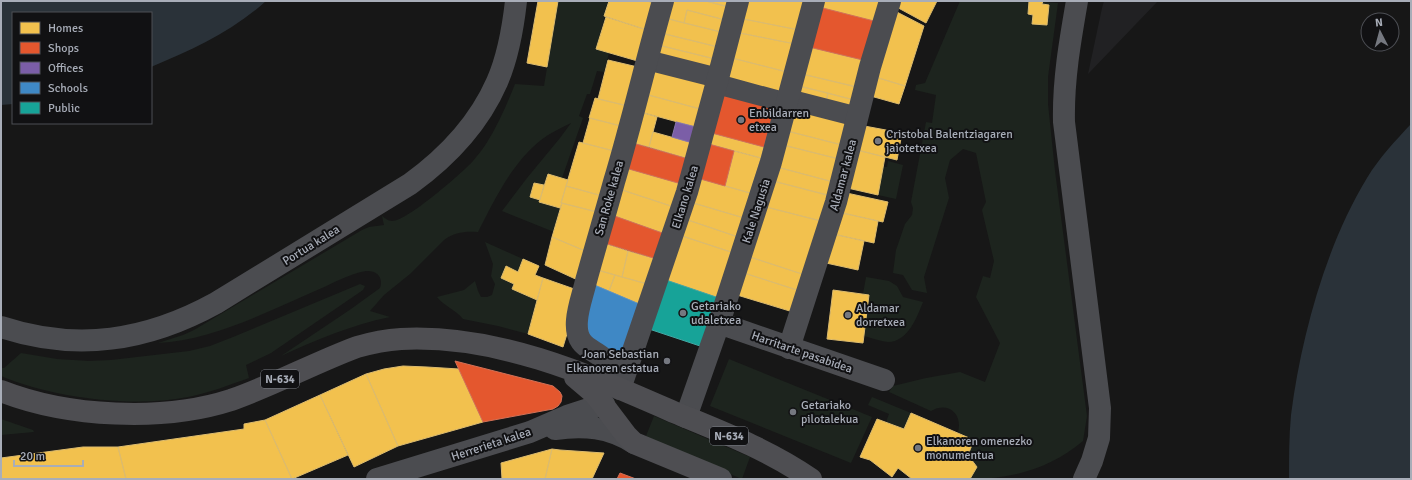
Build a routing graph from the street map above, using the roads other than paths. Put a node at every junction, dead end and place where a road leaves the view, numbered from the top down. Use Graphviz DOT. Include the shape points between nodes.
graph roads {
  1 [pos="516,1"];
  2 [pos="664,1"];
  3 [pos="738,1"];
  4 [pos="814,1"];
  5 [pos="890,1"];
  6 [pos="1077,1"];
  7 [pos="647,60"];
  8 [pos="718,81"];
  9 [pos="788,101"];
  10 [pos="858,117"];
  11 [pos="720,323"];
  12 [pos="1,328"];
  13 [pos="789,348"];
  14 [pos="884,380"];
  15 [pos="1,391"];
  16 [pos="616,393"];
  17 [pos="686,417"];
  18 [pos="530,432"];
  19 [pos="634,443"];
  20 [pos="772,456"];
  21 [pos="377,479"];
  22 [pos="720,479"];
  23 [pos="782,479"];
  24 [pos="811,479"];
  25 [pos="1084,479"];
  1 -- 12 [label="street, Portua kalea" via="505,59 486,103 454,147 410,184 216,303 161,328 127,337 79,341 50,339"];
  2 -- 7 [label="street, San Roke kalea"];
  3 -- 8 [label="street, Elkano kalea"];
  4 -- 9 [label="street, Kale Nagusia"];
  5 -- 10 [label="street, Aldamar kalea"];
  6 -- 25 [label="street" via="1065,77 1065,135 1100,408 1099,438"];
  7 -- 8 [label="street"];
  7 -- 16 [label="street, San Roke kalea" via="577,318 580,341 602,358 609,367"];
  8 -- 9 [label="street"];
  8 -- 16 [label="street, Elkano kalea" via="684,202"];
  9 -- 10 [label="street"];
  9 -- 11 [label="street, Kale Nagusia" via="772,162"];
  10 -- 13 [label="street, Aldamar kalea" via="836,202"];
  11 -- 13 [label="street, Harritarte pasabidea"];
  11 -- 17 [label="street, Kale Nagusia"];
  13 -- 14 [label="street, Harritarte pasabidea"];
  15 -- 16 [label="highway, N-634" via="27,400 70,409 118,413 170,412 231,400 356,347 377,342 424,338 507,350 556,364 595,394"];
  16 -- 17 [label="highway, N-634"];
  16 -- 18 [label="street, Herrerieta kalea"];
  16 -- 19 [label="highway, N-634" via="626,435"];
  17 -- 20 [label="highway, N-634"];
  18 -- 19 [label="street" via="586,426 609,430"];
  18 -- 21 [label="street, Herrerieta kalea"];
  19 -- 22 [label="highway, N-634"];
  20 -- 23 [label="highway"];
  20 -- 24 [label="highway, N-634"];
}
